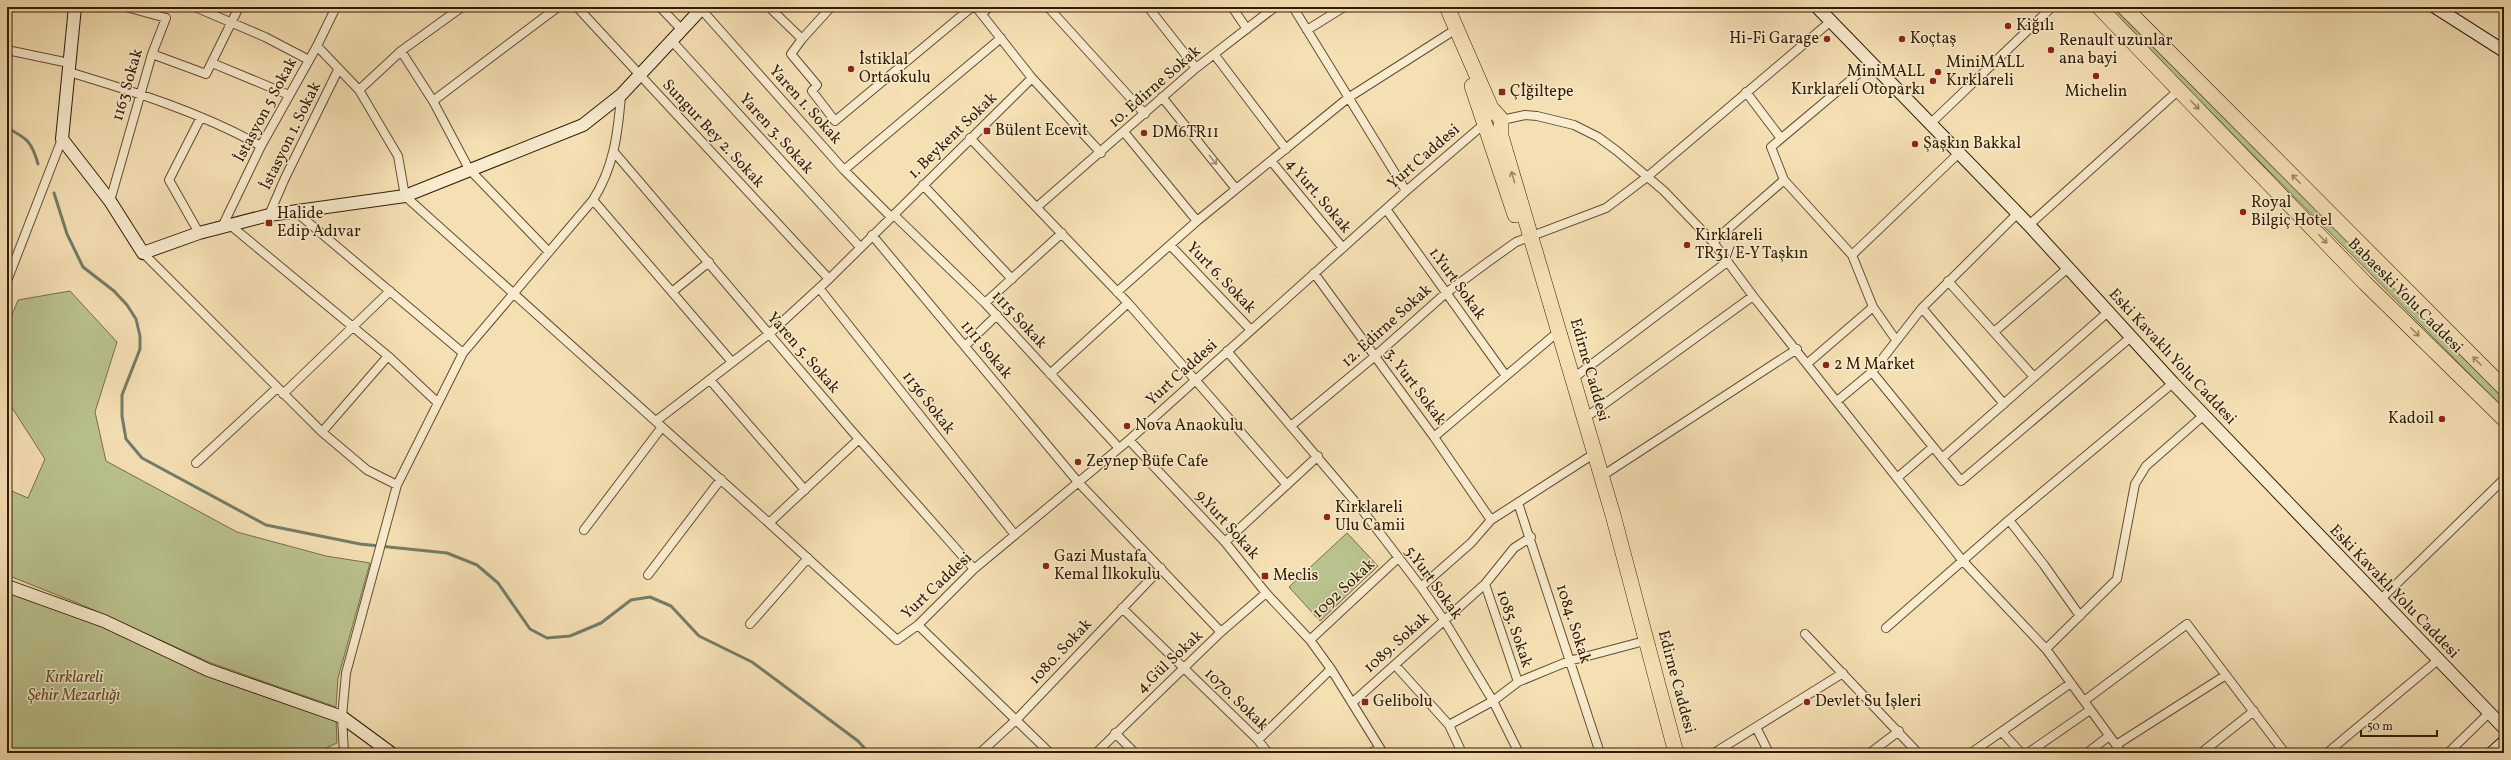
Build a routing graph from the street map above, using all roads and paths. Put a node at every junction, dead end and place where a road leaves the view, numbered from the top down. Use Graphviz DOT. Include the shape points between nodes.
graph roads {
  1 [pos="75,7"];
  2 [pos="126,7"];
  3 [pos="195,7"];
  4 [pos="239,7"];
  5 [pos="462,7"];
  6 [pos="558,7"];
  7 [pos="577,7"];
  8 [pos="660,7"];
  9 [pos="769,7"];
  10 [pos="831,7"];
  11 [pos="972,7"];
  12 [pos="976,7"];
  13 [pos="989,7"];
  14 [pos="1048,7"];
  15 [pos="1148,7"];
  16 [pos="1232,7"];
  17 [pos="1275,7"];
  18 [pos="1294,7"];
  19 [pos="1344,7"];
  20 [pos="1437,7"];
  21 [pos="1447,7"];
  22 [pos="1817,7"];
  23 [pos="2052,7"];
  24 [pos="2099,7"];
  25 [pos="2124,7"];
  26 [pos="2435,7"];
  27 [pos="332,8"];
  28 [pos="702,8"];
  29 [pos="982,14"];
  30 [pos="1831,21"];
  31 [pos="231,23"];
  32 [pos="680,29"];
  33 [pos="1246,29"];
  34 [pos="1307,30"];
  35 [pos="1450,33"];
  36 [pos="1001,38"];
  37 [pos="802,39"];
  38 [pos="671,40"];
  39 [pos="317,46"];
  40 [pos="7,50"];
  41 [pos="401,51"];
  42 [pos="2504,51"];
  43 [pos="152,54"];
  44 [pos="1214,54"];
  45 [pos="309,60"];
  46 [pos="212,63"];
  47 [pos="1871,63"];
  48 [pos="69,68"];
  49 [pos="1196,68"];
  50 [pos="338,70"];
  51 [pos="640,75"];
  52 [pos="1032,78"];
  53 [pos="2180,89"];
  54 [pos="359,90"];
  55 [pos="1746,92"];
  56 [pos="140,93"];
  57 [pos="289,95"];
  58 [pos="622,95"];
  59 [pos="1162,98"];
  60 [pos="1348,98"];
  61 [pos="433,100"];
  62 [pos="1145,114"];
  63 [pos="201,117"];
  64 [pos="1493,122"];
  65 [pos="1930,124"];
  66 [pos="1124,132"];
  67 [pos="1780,137"];
  68 [pos="970,138"];
  69 [pos="62,139"];
  70 [pos="261,146"];
  71 [pos="1286,149"];
  72 [pos="614,152"];
  73 [pos="1101,153"];
  74 [pos="1959,153"];
  75 [pos="1272,162"];
  76 [pos="469,170"];
  77 [pos="844,170"];
  78 [pos="1647,177"];
  79 [pos="1784,180"];
  80 [pos="923,185"];
  81 [pos="1236,189"];
  82 [pos="1406,191"];
  83 [pos="405,196"];
  84 [pos="593,200"];
  85 [pos="110,201"];
  86 [pos="1037,207"];
  87 [pos="1386,209"];
  88 [pos="296,212"];
  89 [pos="2018,214"];
  90 [pos="269,215"];
  91 [pos="892,216"];
  92 [pos="1197,221"];
  93 [pos="2029,225"];
  94 [pos="226,226"];
  95 [pos="1062,233"];
  96 [pos="199,234"];
  97 [pos="872,235"];
  98 [pos="1527,238"];
  99 [pos="1713,242"];
  100 [pos="1171,246"];
  101 [pos="860,247"];
  102 [pos="1343,248"];
  103 [pos="549,252"];
  104 [pos="143,253"];
  105 [pos="1852,255"];
  106 [pos="709,262"];
  107 [pos="1727,262"];
  108 [pos="2068,268"];
  109 [pos="1314,273"];
  110 [pos="829,279"];
  111 [pos="1012,279"];
  112 [pos="7,281"];
  113 [pos="1948,281"];
  114 [pos="819,288"];
  115 [pos="390,291"];
  116 [pos="672,292"];
  117 [pos="1117,292"];
  118 [pos="512,293"];
  119 [pos="1446,293"];
  120 [pos="1753,296"];
  121 [pos="985,303"];
  122 [pos="1128,303"];
  123 [pos="1873,307"];
  124 [pos="1922,308"];
  125 [pos="2108,312"];
  126 [pos="997,315"];
  127 [pos="352,326"];
  128 [pos="1251,330"];
  129 [pos="1994,332"];
  130 [pos="769,334"];
  131 [pos="1552,337"];
  132 [pos="2131,337"];
  133 [pos="1896,340"];
  134 [pos="965,346"];
  135 [pos="1796,349"];
  136 [pos="1227,350"];
  137 [pos="464,353"];
  138 [pos="388,356"];
  139 [pos="1374,357"];
  140 [pos="732,362"];
  141 [pos="1808,363"];
  142 [pos="1872,372"];
  143 [pos="1050,374"];
  144 [pos="1506,376"];
  145 [pos="2034,377"];
  146 [pos="710,380"];
  147 [pos="1194,380"];
  148 [pos="1570,380"];
  149 [pos="2173,383"];
  150 [pos="2504,388"];
  151 [pos="280,391"];
  152 [pos="1837,401"];
  153 [pos="437,402"];
  154 [pos="2004,404"];
  155 [pos="2204,415"];
  156 [pos="1585,418"];
  157 [pos="2504,419"];
  158 [pos="656,422"];
  159 [pos="1292,426"];
  160 [pos="662,427"];
  161 [pos="322,432"];
  162 [pos="1434,437"];
  163 [pos="859,439"];
  164 [pos="1129,440"];
  165 [pos="1933,447"];
  166 [pos="1119,448"];
  167 [pos="1318,456"];
  168 [pos="1588,457"];
  169 [pos="1942,458"];
  170 [pos="196,462"];
  171 [pos="1602,476"];
  172 [pos="1897,478"];
  173 [pos="2504,479"];
  174 [pos="721,480"];
  175 [pos="1078,482"];
  176 [pos="397,485"];
  177 [pos="1288,485"];
  178 [pos="805,490"];
  179 [pos="1518,503"];
  180 [pos="1491,520"];
  181 [pos="2009,520"];
  182 [pos="769,523"];
  183 [pos="584,530"];
  184 [pos="1015,535"];
  185 [pos="1530,537"];
  186 [pos="1225,542"];
  187 [pos="808,558"];
  188 [pos="1398,558"];
  189 [pos="1962,560"];
  190 [pos="1161,568"];
  191 [pos="974,569"];
  192 [pos="648,575"];
  193 [pos="1485,584"];
  194 [pos="7,586"];
  195 [pos="1422,587"];
  196 [pos="1266,593"];
  197 [pos="2380,600"];
  198 [pos="1122,608"];
  199 [pos="2080,616"];
  200 [pos="1444,620"];
  201 [pos="750,624"];
  202 [pos="918,624"];
  203 [pos="1886,628"];
  204 [pos="1221,632"];
  205 [pos="1805,634"];
  206 [pos="1310,640"];
  207 [pos="1637,643"];
  208 [pos="2046,649"];
  209 [pos="2438,660"];
  210 [pos="1569,661"];
  211 [pos="1395,665"];
  212 [pos="1183,669"];
  213 [pos="1331,669"];
  214 [pos="1843,673"];
  215 [pos="2226,675"];
  216 [pos="1518,682"];
  217 [pos="2071,683"];
  218 [pos="1493,701"];
  219 [pos="2084,701"];
  220 [pos="1352,703"];
  221 [pos="2090,710"];
  222 [pos="2254,711"];
  223 [pos="2489,713"];
  224 [pos="342,717"];
  225 [pos="1017,719"];
  226 [pos="1449,725"];
  227 [pos="1756,727"];
  228 [pos="2504,728"];
  229 [pos="1900,731"];
  230 [pos="2002,732"];
  231 [pos="1115,733"];
  232 [pos="2109,736"];
  233 [pos="1258,740"];
  234 [pos="2504,742"];
  235 [pos="2116,745"];
  236 [pos="1381,750"];
  237 [pos="2283,752"];
  238 [pos="344,753"];
  239 [pos="391,753"];
  240 [pos="981,753"];
  241 [pos="1050,753"];
  242 [pos="1096,753"];
  243 [pos="1135,753"];
  244 [pos="1268,753"];
  245 [pos="1370,753"];
  246 [pos="1462,753"];
  247 [pos="1519,753"];
  248 [pos="1600,753"];
  249 [pos="1667,753"];
  250 [pos="1676,753"];
  251 [pos="1714,753"];
  252 [pos="1769,753"];
  253 [pos="1870,753"];
  254 [pos="1918,753"];
  255 [pos="1971,753"];
  256 [pos="2021,753"];
  257 [pos="2028,753"];
  258 [pos="2087,753"];
  259 [pos="2122,753"];
  260 [pos="2201,753"];
  261 [pos="2326,753"];
  262 [pos="2448,753"];
  263 [pos="2492,753"];
  1 -- 48 [label="street"];
  2 -- 43 [label="street, 1163 Sokak" via="166,18"];
  3 -- 31 [label="street"];
  4 -- 31 [label="street"];
  5 -- 41 [label="street"];
  6 -- 61 [label="street"];
  7 -- 51 [label="street, Sungur Bey 2. Sokak"];
  8 -- 32 [label="street"];
  9 -- 37 [label="street"];
  10 -- 37 [label="street"];
  11 -- 37 [label="street" via="835,121 812,92 817,85 791,54"];
  12 -- 29 [label="street"];
  13 -- 29 [label="street"];
  14 -- 62 [label="street"];
  15 -- 49 [label="street"];
  16 -- 33 [label="street"];
  17 -- 33 [label="street, 10. Edirne Sokak"];
  18 -- 34 [label="street"];
  19 -- 34 [label="street"];
  20 -- 35 [label="highway, Edirne Caddesi"];
  21 -- 64 [label="highway, Edirne Caddesi"];
  22 -- 30 [label="street, Eski Kavaklı Yolu Caddesi"];
  23 -- 65 [label="street"];
  24 -- 53 [label="highway, Babaeski Yolu Caddesi"];
  150 -- 25 [label="highway, Babaeski Yolu Caddesi, one-way"];
  26 -- 42 [label="street"];
  27 -- 39 [label="street, İstasyon 5 Sokak"];
  28 -- 32 [label="street"];
  28 -- 77 [label="street, Yaren 1. Sokak"];
  29 -- 36 [label="street"];
  30 -- 47 [label="street, Eski Kavaklı Yolu Caddesi"];
  30 -- 55 [label="street, 12. Edirne Sokak"];
  31 -- 45 [label="street"];
  31 -- 46 [label="street"];
  32 -- 38 [label="street"];
  33 -- 44 [label="street, 10. Edirne Sokak"];
  34 -- 60 [label="street"];
  35 -- 60 [label="street"];
  35 -- 64 [label="highway, Edirne Caddesi"];
  36 -- 52 [label="street"];
  36 -- 77 [label="street"];
  38 -- 51 [label="street"];
  38 -- 101 [label="street, Yaren 3. Sokak"];
  39 -- 45 [label="street, İstasyon 5 Sokak"];
  39 -- 50 [label="street"];
  40 -- 48 [label="street"];
  41 -- 54 [label="street"];
  41 -- 61 [label="street"];
  43 -- 46 [label="street" via="206,74"];
  43 -- 56 [label="street, 1163 Sokak"];
  44 -- 49 [label="street, 10. Edirne Sokak"];
  44 -- 71 [label="street"];
  45 -- 57 [label="street, İstasyon 5 Sokak"];
  46 -- 57 [label="street"];
  47 -- 65 [label="street, Eski Kavaklı Yolu Caddesi"];
  47 -- 67 [label="street"];
  48 -- 56 [label="street"];
  48 -- 69 [label="street"];
  49 -- 59 [label="street, 10. Edirne Sokak"];
  50 -- 54 [label="street"];
  50 -- 90 [label="street, İstasyon 1. Sokak"];
  51 -- 58 [label="street"];
  51 -- 110 [label="street, Sungur Bey 2. Sokak"];
  52 -- 68 [label="street, 1. Beykent Sokak"];
  52 -- 73 [label="street"];
  53 -- 93 [label="street"];
  53 -- 157 [label="highway, Babaeski Yolu Caddesi, one-way" via="2365,283"];
  54 -- 83 [label="street" via="398,156"];
  55 -- 67 [label="street"];
  55 -- 78 [label="street, 12. Edirne Sokak"];
  56 -- 63 [label="street"];
  56 -- 85 [label="street, 1163 Sokak"];
  57 -- 70 [label="street, İstasyon 5 Sokak"];
  58 -- 72 [label="street"];
  58 -- 76 [label="street" via="583,124"];
  59 -- 62 [label="street, 10. Edirne Sokak"];
  59 -- 81 [label="street, one-way"];
  60 -- 71 [label="street"];
  60 -- 82 [label="street"];
  61 -- 76 [label="street"];
  62 -- 66 [label="street, 10. Edirne Sokak"];
  63 -- 70 [label="street"];
  63 -- 96 [label="street" via="169,180"];
  64 -- 78 [label="street" via="1525,115 1574,125 1598,137"];
  64 -- 82 [label="street, Yurt Caddesi"];
  64 -- 98 [label="highway, Edirne Caddesi"];
  65 -- 74 [label="street, Eski Kavaklı Yolu Caddesi"];
  66 -- 73 [label="street, 10. Edirne Sokak"];
  66 -- 92 [label="street"];
  67 -- 79 [label="street" via="1771,147"];
  68 -- 80 [label="street, 1. Beykent Sokak"];
  68 -- 86 [label="street"];
  69 -- 85 [label="street"];
  69 -- 112 [label="street"];
  70 -- 94 [label="street, İstasyon 5 Sokak"];
  71 -- 75 [label="street"];
  72 -- 84 [label="street" via="608,174"];
  72 -- 106 [label="street, Yaren 5. Sokak"];
  73 -- 86 [label="street, 10. Edirne Sokak"];
  74 -- 89 [label="street, Eski Kavaklı Yolu Caddesi"];
  74 -- 105 [label="street"];
  75 -- 81 [label="street"];
  75 -- 102 [label="street, 4 Yurt. Sokak"];
  76 -- 83 [label="street"];
  76 -- 103 [label="street"];
  77 -- 91 [label="street, Yaren 1. Sokak"];
  78 -- 98 [label="street, 12. Edirne Sokak" via="1606,208"];
  78 -- 99 [label="street"];
  79 -- 99 [label="street"];
  79 -- 105 [label="street"];
  80 -- 91 [label="street, 1. Beykent Sokak"];
  80 -- 111 [label="street"];
  81 -- 92 [label="street"];
  82 -- 87 [label="street, Yurt Caddesi"];
  83 -- 88 [label="street"];
  83 -- 118 [label="street"];
  84 -- 103 [label="street"];
  84 -- 116 [label="street"];
  85 -- 104 [label="street"];
  86 -- 95 [label="street"];
  87 -- 102 [label="street, Yurt Caddesi"];
  87 -- 119 [label="street, 1.Yurt Sokak"];
  88 -- 90 [label="street"];
  88 -- 115 [label="street"];
  89 -- 93 [label="street, Eski Kavaklı Yolu Caddesi"];
  89 -- 113 [label="street"];
  90 -- 94 [label="street"];
  91 -- 97 [label="street, 1. Beykent Sokak"];
  91 -- 121 [label="street, 1115 Sokak"];
  92 -- 100 [label="street"];
  93 -- 108 [label="street, Eski Kavaklı Yolu Caddesi"];
  94 -- 96 [label="street"];
  94 -- 127 [label="street"];
  95 -- 111 [label="street"];
  95 -- 117 [label="street"];
  96 -- 104 [label="street"];
  97 -- 101 [label="street, 1. Beykent Sokak"];
  97 -- 134 [label="street, 1111 Sokak"];
  98 -- 119 [label="street, 12. Edirne Sokak" via="1516,242"];
  98 -- 131 [label="highway, Edirne Caddesi"];
  98 -- 148 [label="highway, Edirne Caddesi"];
  99 -- 107 [label="street"];
  100 -- 117 [label="street"];
  100 -- 128 [label="street, Yurt 6. Sokak"];
  101 -- 110 [label="street, 1. Beykent Sokak"];
  102 -- 109 [label="street, Yurt Caddesi"];
  103 -- 118 [label="street"];
  104 -- 151 [label="street"];
  105 -- 123 [label="street"];
  106 -- 116 [label="street"];
  106 -- 130 [label="street, Yaren 5. Sokak"];
  107 -- 120 [label="street"];
  107 -- 148 [label="street"];
  108 -- 125 [label="street, Eski Kavaklı Yolu Caddesi"];
  108 -- 129 [label="street"];
  109 -- 128 [label="street, Yurt Caddesi"];
  109 -- 139 [label="street, 3. Yurt Sokak"];
  110 -- 114 [label="street, 1. Beykent Sokak"];
  111 -- 121 [label="street"];
  113 -- 124 [label="street"];
  113 -- 129 [label="street"];
  114 -- 130 [label="street, 1. Beykent Sokak"];
  114 -- 184 [label="street, 1136 Sokak"];
  115 -- 127 [label="street"];
  115 -- 137 [label="street"];
  116 -- 140 [label="street"];
  117 -- 122 [label="street"];
  118 -- 137 [label="street"];
  118 -- 158 [label="street"];
  119 -- 139 [label="street, 12. Edirne Sokak"];
  119 -- 144 [label="street, 1.Yurt Sokak"];
  120 -- 135 [label="street"];
  120 -- 156 [label="street"];
  121 -- 126 [label="street, 1115 Sokak"];
  122 -- 143 [label="street"];
  122 -- 147 [label="street"];
  123 -- 133 [label="street"];
  123 -- 141 [label="street"];
  124 -- 133 [label="street"];
  124 -- 154 [label="street"];
  125 -- 132 [label="street, Eski Kavaklı Yolu Caddesi"];
  125 -- 145 [label="street"];
  126 -- 134 [label="street"];
  126 -- 143 [label="street, 1115 Sokak"];
  127 -- 138 [label="street"];
  127 -- 151 [label="street"];
  128 -- 136 [label="street, Yurt Caddesi"];
  129 -- 145 [label="street"];
  130 -- 140 [label="street, 1. Beykent Sokak"];
  130 -- 163 [label="street, Yaren 5. Sokak"];
  131 -- 144 [label="street"];
  131 -- 148 [label="highway, Edirne Caddesi"];
  132 -- 149 [label="street, Eski Kavaklı Yolu Caddesi"];
  132 -- 169 [label="street" via="1961,481"];
  133 -- 142 [label="street"];
  134 -- 175 [label="street, 1111 Sokak"];
  135 -- 141 [label="street"];
  135 -- 171 [label="street"];
  136 -- 147 [label="street, Yurt Caddesi"];
  136 -- 159 [label="street, 5.Yurt Sokak"];
  137 -- 153 [label="street"];
  138 -- 153 [label="street"];
  138 -- 161 [label="street"];
  139 -- 159 [label="street, 12. Edirne Sokak"];
  139 -- 162 [label="street, 3. Yurt Sokak"];
  140 -- 146 [label="street, 1. Beykent Sokak"];
  141 -- 152 [label="street"];
  142 -- 152 [label="street"];
  142 -- 165 [label="street"];
  143 -- 166 [label="street, 1115 Sokak"];
  144 -- 162 [label="street"];
  145 -- 154 [label="street"];
  146 -- 158 [label="street, 1. Beykent Sokak"];
  146 -- 178 [label="street"];
  147 -- 164 [label="street, Yurt Caddesi"];
  147 -- 177 [label="street"];
  148 -- 156 [label="highway, Edirne Caddesi"];
  148 -- 168 [label="highway, Edirne Caddesi"];
  149 -- 155 [label="street, Eski Kavaklı Yolu Caddesi"];
  149 -- 181 [label="street"];
  151 -- 161 [label="street"];
  151 -- 170 [label="street"];
  152 -- 172 [label="street"];
  153 -- 176 [label="street"];
  154 -- 169 [label="street"];
  155 -- 197 [label="street, Eski Kavaklı Yolu Caddesi"];
  155 -- 199 [label="street" via="2146,466 2136,484 2118,579"];
  156 -- 171 [label="highway, Edirne Caddesi"];
  158 -- 160 [label="street"];
  159 -- 167 [label="street, 5.Yurt Sokak"];
  160 -- 174 [label="street"];
  160 -- 183 [label="street"];
  161 -- 176 [label="street" via="367,470"];
  162 -- 180 [label="street, 3. Yurt Sokak"];
  163 -- 178 [label="street"];
  163 -- 191 [label="street, Yaren 5. Sokak"];
  164 -- 166 [label="street, Yurt Caddesi"];
  164 -- 186 [label="street, 9.Yurt Sokak"];
  165 -- 169 [label="street"];
  165 -- 172 [label="street"];
  166 -- 175 [label="street, Yurt Caddesi"];
  167 -- 177 [label="street"];
  167 -- 188 [label="street, 5.Yurt Sokak"];
  168 -- 179 [label="street"];
  168 -- 207 [label="highway, Edirne Caddesi"];
  171 -- 250 [label="highway, Edirne Caddesi"];
  172 -- 189 [label="street"];
  173 -- 197 [label="street"];
  174 -- 182 [label="street"];
  174 -- 192 [label="street"];
  175 -- 184 [label="street, Yurt Caddesi"];
  175 -- 190 [label="street, 1111 Sokak"];
  176 -- 224 [label="street" via="346,673"];
  177 -- 186 [label="street"];
  178 -- 182 [label="street"];
  179 -- 180 [label="street"];
  179 -- 185 [label="street, 1084. Sokak"];
  180 -- 195 [label="street" via="1471,543"];
  181 -- 189 [label="street"];
  181 -- 199 [label="street"];
  182 -- 187 [label="street"];
  184 -- 191 [label="street, Yurt Caddesi"];
  185 -- 193 [label="street, 1089. Sokak" via="1514,548"];
  185 -- 210 [label="street, 1084. Sokak"];
  186 -- 196 [label="street, 9.Yurt Sokak"];
  187 -- 201 [label="street"];
  187 -- 202 [label="street, Yurt Caddesi" via="897,640"];
  188 -- 195 [label="street, 5.Yurt Sokak"];
  188 -- 206 [label="street, 1092 Sokak"];
  189 -- 203 [label="street"];
  189 -- 208 [label="street"];
  190 -- 198 [label="street, 1080. Sokak"];
  190 -- 204 [label="street, 1111 Sokak"];
  191 -- 202 [label="street, Yurt Caddesi"];
  193 -- 200 [label="street, 1089. Sokak"];
  193 -- 216 [label="street, 1085. Sokak"];
  194 -- 224 [label="street" via="104,621 208,670"];
  195 -- 200 [label="street, 5.Yurt Sokak"];
  196 -- 204 [label="street, 4.Gül Sokak"];
  196 -- 206 [label="street, 9.Yurt Sokak"];
  197 -- 209 [label="street, Eski Kavaklı Yolu Caddesi"];
  198 -- 212 [label="street, 1070. Sokak"];
  198 -- 225 [label="street, 1080. Sokak"];
  199 -- 208 [label="street"];
  200 -- 211 [label="street, 1089. Sokak"];
  200 -- 218 [label="street, 5.Yurt Sokak"];
  202 -- 225 [label="street"];
  204 -- 212 [label="street, 4.Gül Sokak"];
  205 -- 214 [label="street"];
  206 -- 213 [label="street, 9.Yurt Sokak"];
  207 -- 210 [label="street"];
  207 -- 249 [label="highway, Edirne Caddesi"];
  208 -- 217 [label="street"];
  209 -- 223 [label="street, Eski Kavaklı Yolu Caddesi"];
  209 -- 261 [label="street"];
  210 -- 216 [label="street"];
  210 -- 248 [label="street, 1084. Sokak"];
  211 -- 220 [label="street, 1089. Sokak"];
  211 -- 226 [label="street"];
  212 -- 231 [label="street, 4.Gül Sokak"];
  212 -- 233 [label="street, 1070. Sokak"];
  213 -- 220 [label="street, 9.Yurt Sokak"];
  213 -- 233 [label="street"];
  214 -- 227 [label="street"];
  214 -- 229 [label="street"];
  215 -- 219 [label="street" via="2187,624"];
  215 -- 222 [label="street"];
  215 -- 235 [label="street"];
  216 -- 218 [label="street"];
  217 -- 219 [label="street"];
  217 -- 230 [label="street"];
  218 -- 226 [label="street"];
  218 -- 247 [label="street, 5.Yurt Sokak"];
  219 -- 221 [label="street"];
  220 -- 236 [label="street, 9.Yurt Sokak"];
  221 -- 232 [label="street"];
  221 -- 257 [label="street"];
  222 -- 237 [label="street"];
  222 -- 260 [label="street"];
  223 -- 228 [label="street, Eski Kavaklı Yolu Caddesi"];
  223 -- 262 [label="street"];
  224 -- 238 [label="street"];
  224 -- 239 [label="street"];
  225 -- 240 [label="street, 1080. Sokak"];
  225 -- 241 [label="street"];
  226 -- 246 [label="street"];
  227 -- 251 [label="street"];
  227 -- 252 [label="street"];
  229 -- 253 [label="street"];
  229 -- 254 [label="street"];
  230 -- 255 [label="street"];
  230 -- 256 [label="street"];
  231 -- 242 [label="street, 4.Gül Sokak"];
  231 -- 243 [label="street"];
  232 -- 235 [label="street"];
  232 -- 258 [label="street"];
  233 -- 244 [label="street, 1070. Sokak"];
  234 -- 263 [label="street"];
  235 -- 259 [label="street"];
  236 -- 245 [label="street"];
}
